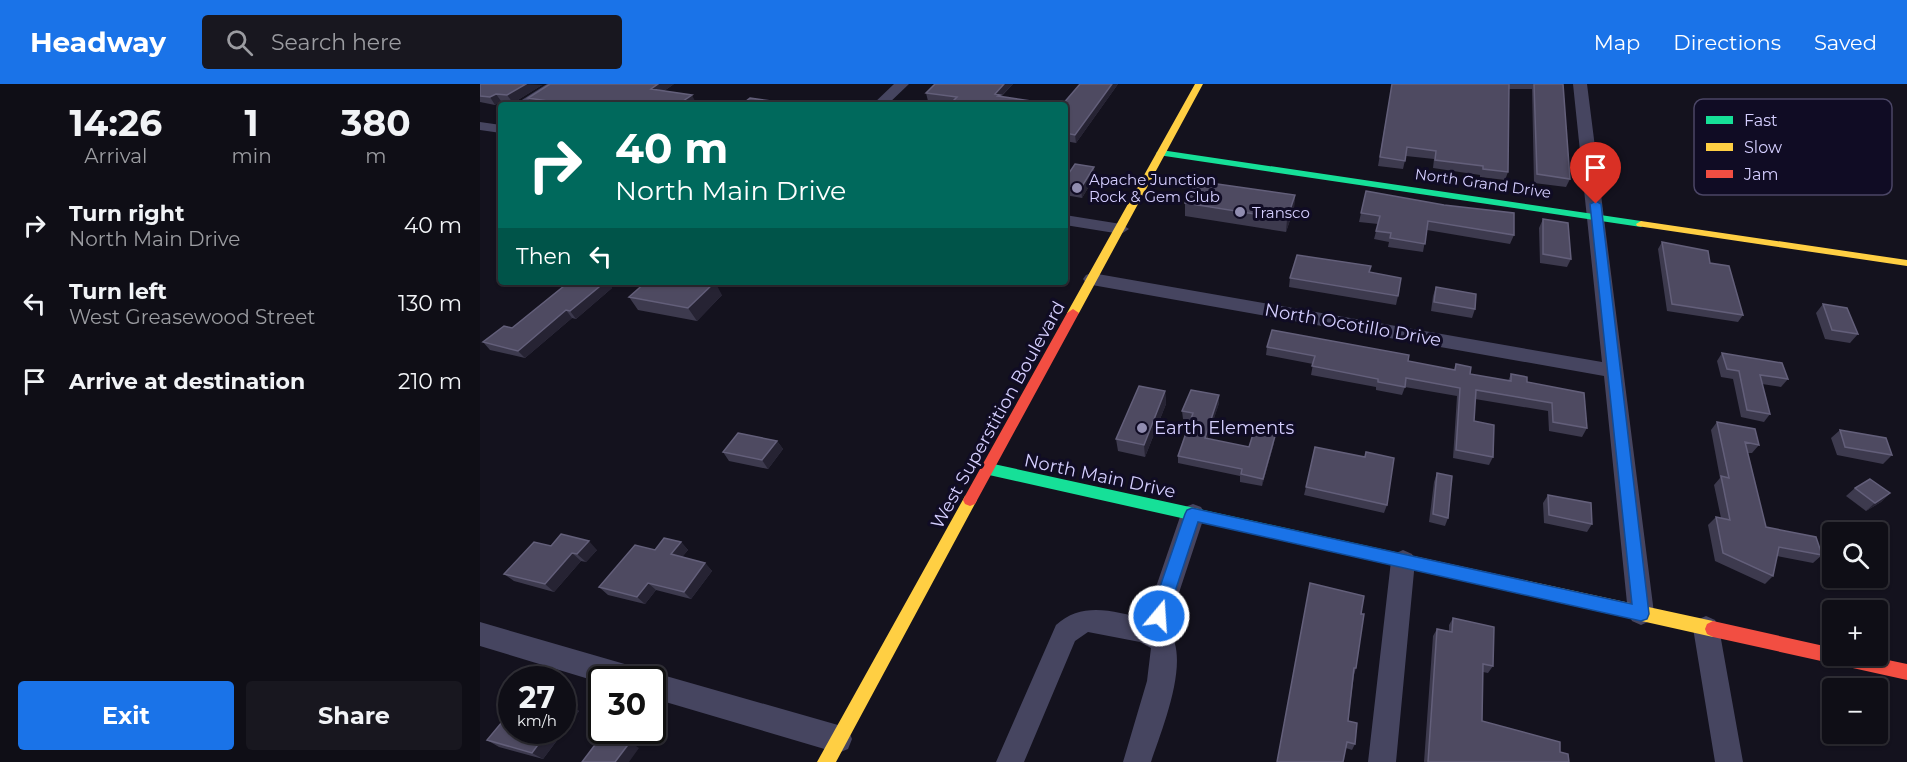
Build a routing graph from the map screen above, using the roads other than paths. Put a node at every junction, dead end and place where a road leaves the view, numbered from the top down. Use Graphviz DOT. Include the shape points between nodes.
graph roads {
  1 [pos="556,84"];
  2 [pos="902,84"];
  3 [pos="1198,84"];
  4 [pos="1580,84"];
  5 [pos="526,102"];
  6 [pos="882,102"];
  7 [pos="498,118"];
  8 [pos="482,126"];
  9 [pos="498,129"];
  10 [pos="1161,153"];
  11 [pos="1597,216"];
  12 [pos="1068,220"];
  13 [pos="1121,229"];
  14 [pos="1907,263"];
  15 [pos="1092,279"];
  16 [pos="1613,371"];
  17 [pos="989,469"];
  18 [pos="1192,514"];
  19 [pos="1403,561"];
  20 [pos="1641,614"];
  21 [pos="1706,628"];
  22 [pos="480,634"];
  23 [pos="1153,634"];
  24 [pos="588,666"];
  25 [pos="1907,672"];
  26 [pos="666,690"];
  27 [pos="832,751"];
  28 [pos="1010,762"];
  29 [pos="1137,762"];
  30 [pos="1382,762"];
  31 [pos="1729,762"];
  1 -- 5 [label="street"];
  2 -- 6 [label="street"];
  3 -- 10 [label="street, West Superstition Boulevard"];
  4 -- 11 [label="street"];
  7 -- 8 [label="street"];
  8 -- 9 [label="street"];
  10 -- 11 [label="street, North Grand Drive"];
  10 -- 13 [label="street, West Superstition Boulevard"];
  11 -- 14 [label="street, North Grand Drive"];
  11 -- 16 [label="street"];
  12 -- 13 [label="street"];
  13 -- 15 [label="street, West Superstition Boulevard"];
  15 -- 16 [label="street, North Ocotillo Drive"];
  15 -- 17 [label="street, West Superstition Boulevard"];
  16 -- 20 [label="street"];
  17 -- 18 [label="street, North Main Drive"];
  17 -- 27 [label="street, West Superstition Boulevard"];
  18 -- 19 [label="street, North Main Drive"];
  18 -- 23 [label="street"];
  19 -- 20 [label="street, North Main Drive"];
  19 -- 30 [label="street"];
  20 -- 21 [label="street, North Main Drive"];
  21 -- 25 [label="street, North Main Drive"];
  21 -- 31 [label="street"];
  22 -- 24 [label="street"];
  23 -- 28 [label="street" via="1089,619 1075,623 1057,650"];
  23 -- 29 [label="street" via="1162,642 1166,654"];
  26 -- 27 [label="street"];
}
